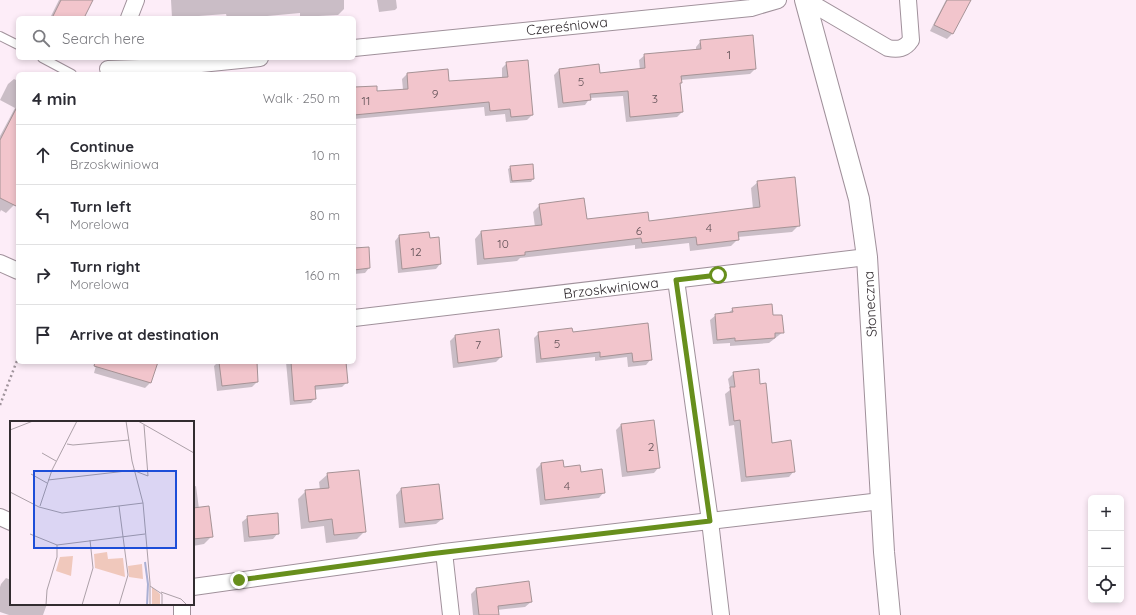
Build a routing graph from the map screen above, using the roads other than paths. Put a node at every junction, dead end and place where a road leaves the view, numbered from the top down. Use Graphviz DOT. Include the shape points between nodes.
graph roads {
  1 [pos="136,0"];
  2 [pos="778,0"];
  3 [pos="805,0"];
  4 [pos="908,0"];
  5 [pos="130,16"];
  6 [pos="0,36"];
  7 [pos="16,44"];
  8 [pos="356,48"];
  9 [pos="46,60"];
  10 [pos="240,60"];
  11 [pos="109,67"];
  12 [pos="68,72"];
  13 [pos="867,257"];
  14 [pos="0,262"];
  15 [pos="16,270"];
  16 [pos="676,280"];
  17 [pos="356,318"];
  18 [pos="881,501"];
  19 [pos="0,517"];
  20 [pos="710,521"];
  21 [pos="10,522"];
  22 [pos="444,552"];
  23 [pos="194,587"];
  24 [pos="451,615"];
  25 [pos="721,615"];
  26 [pos="890,615"];
  1 -- 5 [label="street"];
  2 -- 8 [label="street, Czereśniowa" via="751,8"];
  3 -- 4 [label="street" via="888,48 896,50 908,45 911,40"];
  3 -- 13 [label="street, Słoneczna" via="859,199"];
  6 -- 7 [label="lane"];
  9 -- 12 [label="lane"];
  10 -- 11 [label="street" via="171,67"];
  13 -- 16 [label="street, Brzoskwiniowa"];
  13 -- 18 [label="street, Słoneczna"];
  14 -- 15 [label="street"];
  16 -- 17 [label="street, Brzoskwiniowa"];
  16 -- 20 [label="street"];
  18 -- 20 [label="street"];
  18 -- 26 [label="street, Słoneczna"];
  19 -- 21 [label="street"];
  20 -- 22 [label="street"];
  20 -- 25 [label="street"];
  22 -- 23 [label="street"];
  22 -- 24 [label="street"];
}
